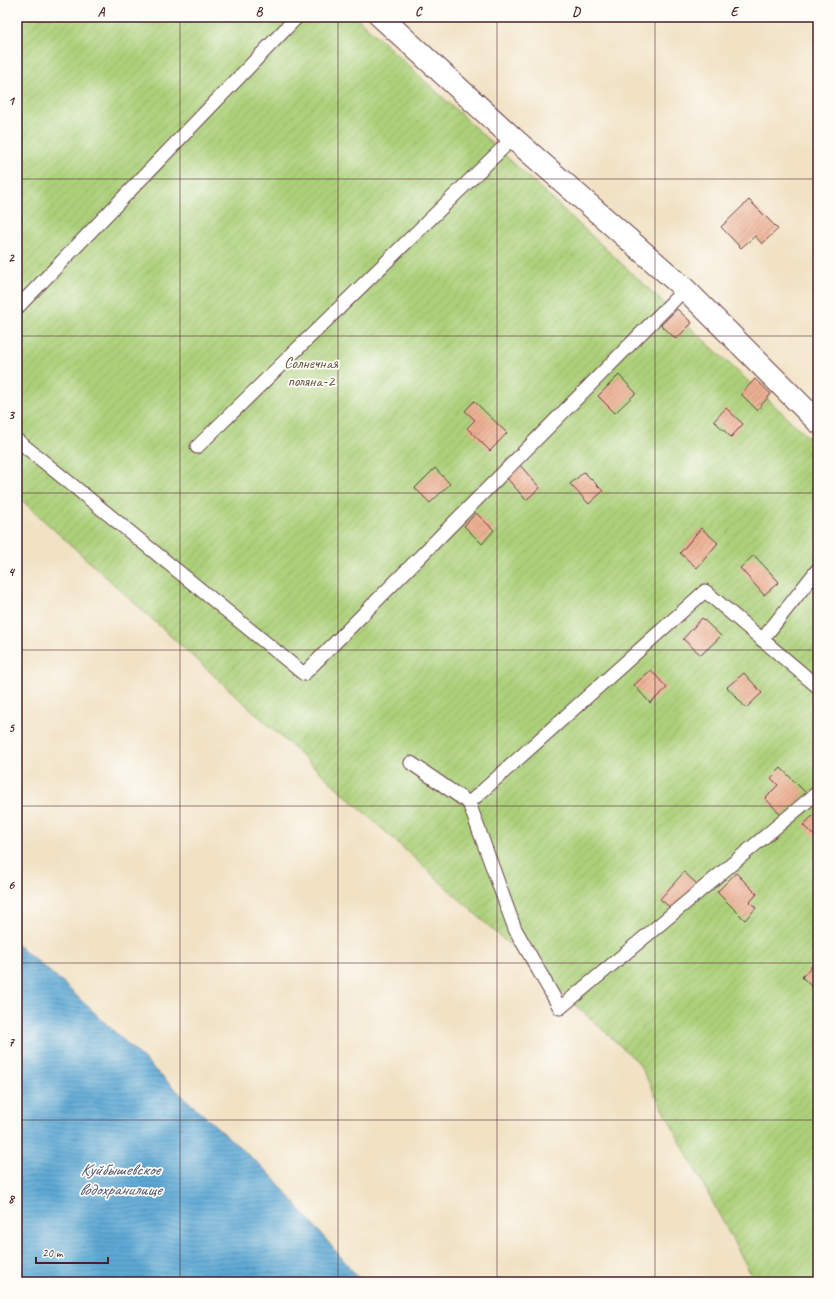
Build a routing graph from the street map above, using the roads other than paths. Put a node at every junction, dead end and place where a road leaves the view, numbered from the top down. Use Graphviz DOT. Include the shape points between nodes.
graph roads {
  1 [pos="297,17"];
  2 [pos="381,17"];
  3 [pos="514,138"];
  4 [pos="685,289"];
  5 [pos="17,308"];
  6 [pos="818,422"];
  7 [pos="17,440"];
  8 [pos="197,447"];
  9 [pos="818,569"];
  10 [pos="762,640"];
  11 [pos="818,687"];
  12 [pos="412,763"];
  13 [pos="818,792"];
  14 [pos="469,803"];
  1 -- 5 [label="lane"];
  2 -- 3 [label="street"];
  3 -- 4 [label="street"];
  3 -- 8 [label="lane"];
  4 -- 6 [label="street"];
  4 -- 7 [label="lane" via="304,674"];
  9 -- 10 [label="lane"];
  10 -- 11 [label="lane"];
  10 -- 14 [label="lane" via="705,591"];
  12 -- 14 [label="lane"];
  13 -- 14 [label="lane" via="560,1008 515,929"];
}
